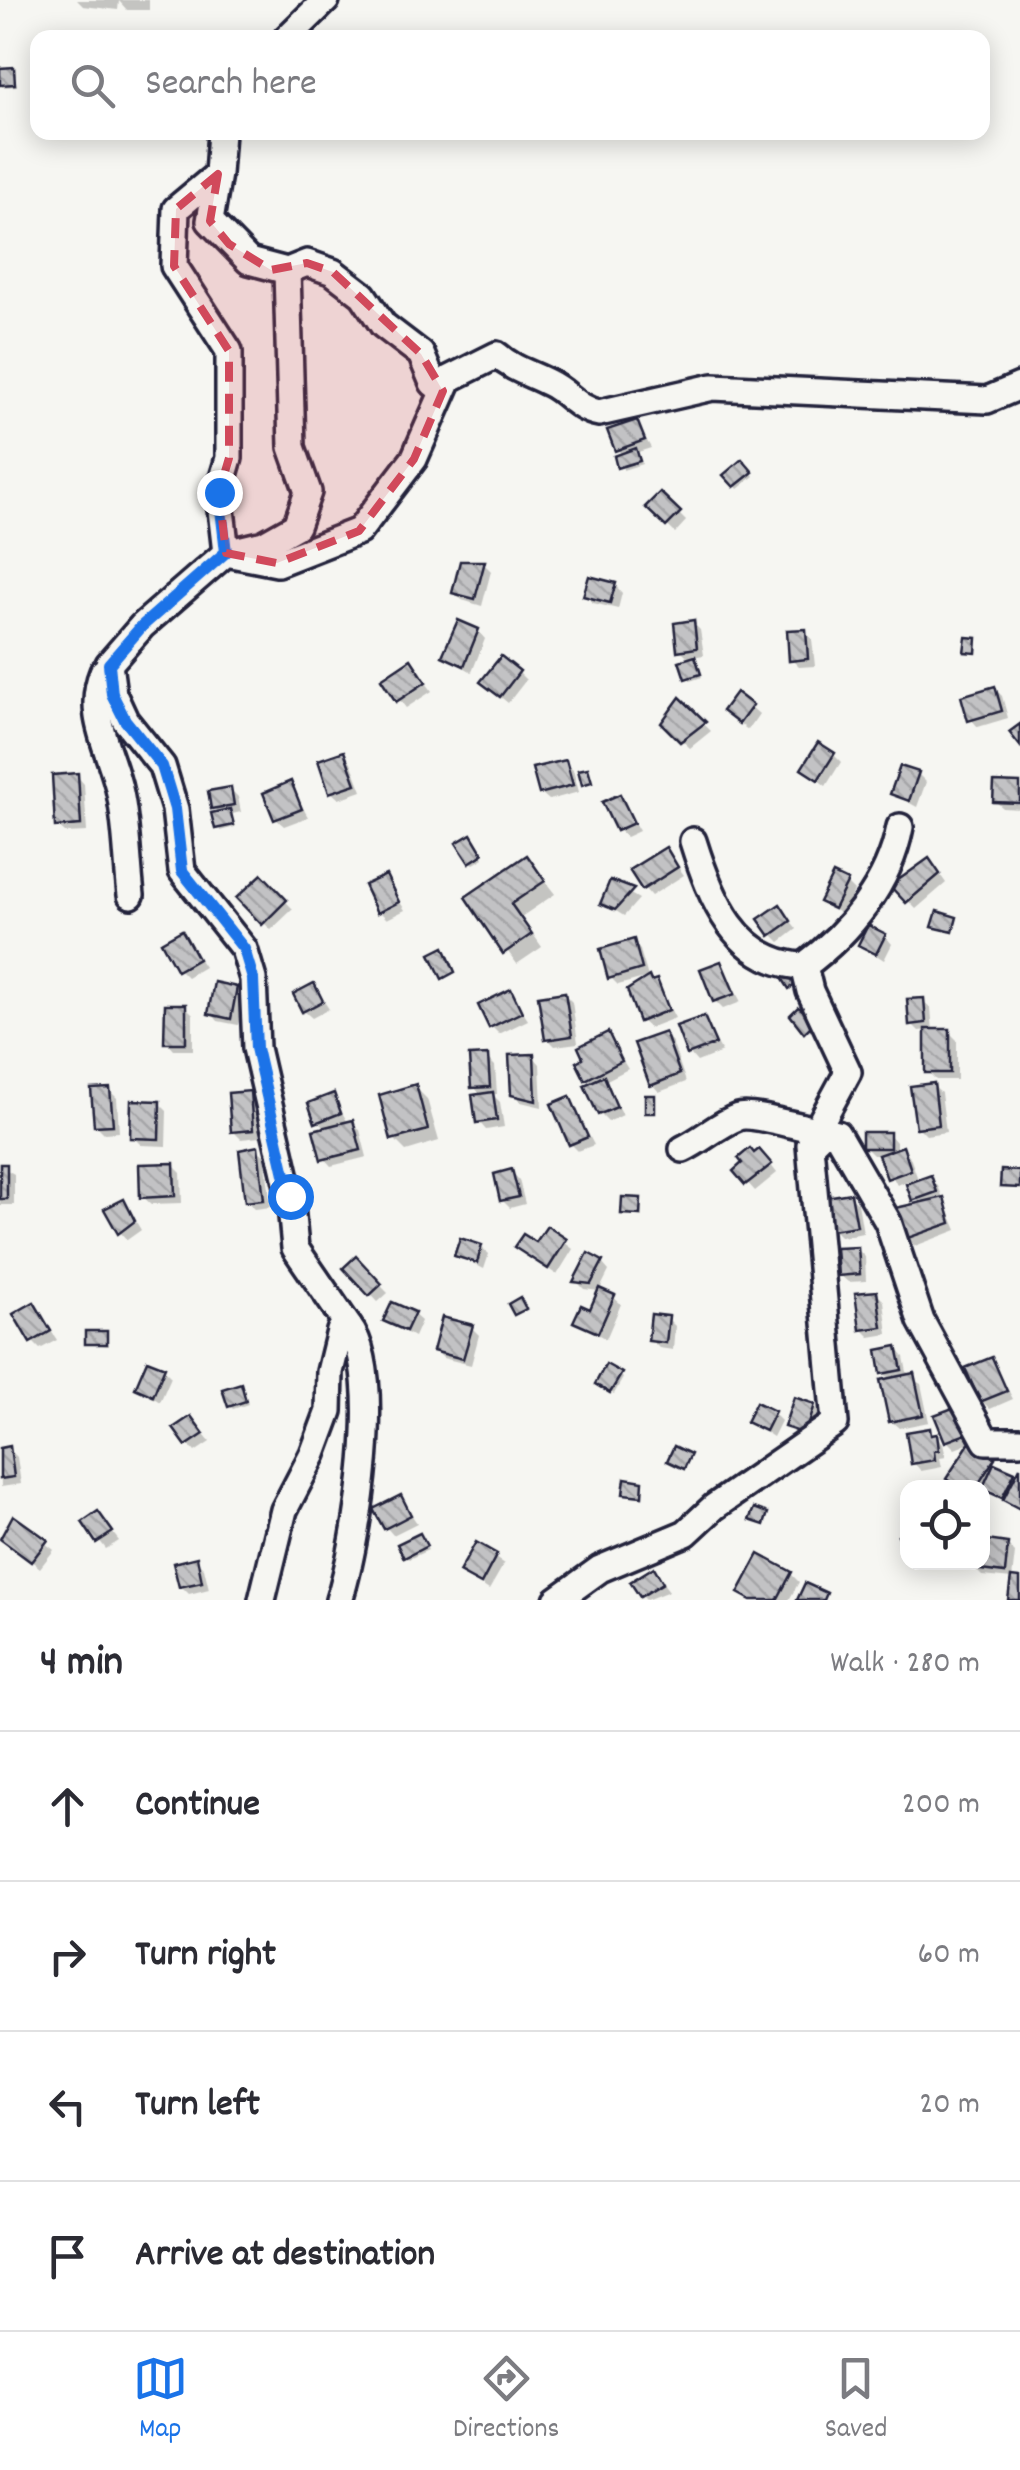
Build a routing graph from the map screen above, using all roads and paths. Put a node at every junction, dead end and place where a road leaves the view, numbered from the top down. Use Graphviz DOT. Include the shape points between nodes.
graph roads {
  1 [pos="326,0"];
  2 [pos="295,30"];
  3 [pos="220,140"];
  4 [pos="218,174"];
  5 [pos="288,271"];
  6 [pos="1020,386"];
  7 [pos="444,391"];
  8 [pos="226,552"];
  9 [pos="109,664"];
  10 [pos="900,827"];
  11 [pos="693,841"];
  12 [pos="131,895"];
  13 [pos="804,966"];
  14 [pos="824,1131"];
  15 [pos="683,1148"];
  16 [pos="350,1327"];
  17 [pos="1020,1441"];
  18 [pos="262,1600"];
  19 [pos="339,1600"];
  20 [pos="557,1600"];
  1 -- 2 [label="street"];
  3 -- 4 [label="street"];
  4 -- 5 [label="street" via="210,221 248,260"];
  4 -- 8 [label="street" via="176,209 174,266 229,352 229,458 219,492"];
  5 -- 7 [label="street" via="307,263 333,272 363,295 383,325 421,354 433,383"];
  5 -- 8 [label="street" via="292,446 308,492 296,526 264,544"];
  6 -- 7 [label="street" via="987,400 713,387 599,414 497,355 448,379"];
  7 -- 8 [label="street" via="414,459 359,531 277,563"];
  8 -- 9 [label="street"];
  9 -- 12 [label="street" via="97,710 120,791"];
  9 -- 16 [label="street" via="112,694 125,720 162,766 182,871 244,949 294,1248"];
  10 -- 13 [label="street" via="894,860 872,896 840,940"];
  11 -- 13 [label="street" via="734,935 777,965"];
  13 -- 14 [label="street" via="848,1072 822,1120"];
  14 -- 15 [label="street" via="752,1114"];
  14 -- 17 [label="street" via="837,1134 888,1222 921,1321 986,1440"];
  14 -- 20 [label="street" via="810,1145 835,1423 686,1533 600,1569"];
  16 -- 18 [label="street" via="340,1331 328,1411 284,1510"];
  16 -- 19 [label="street" via="364,1383 366,1469"];
}
